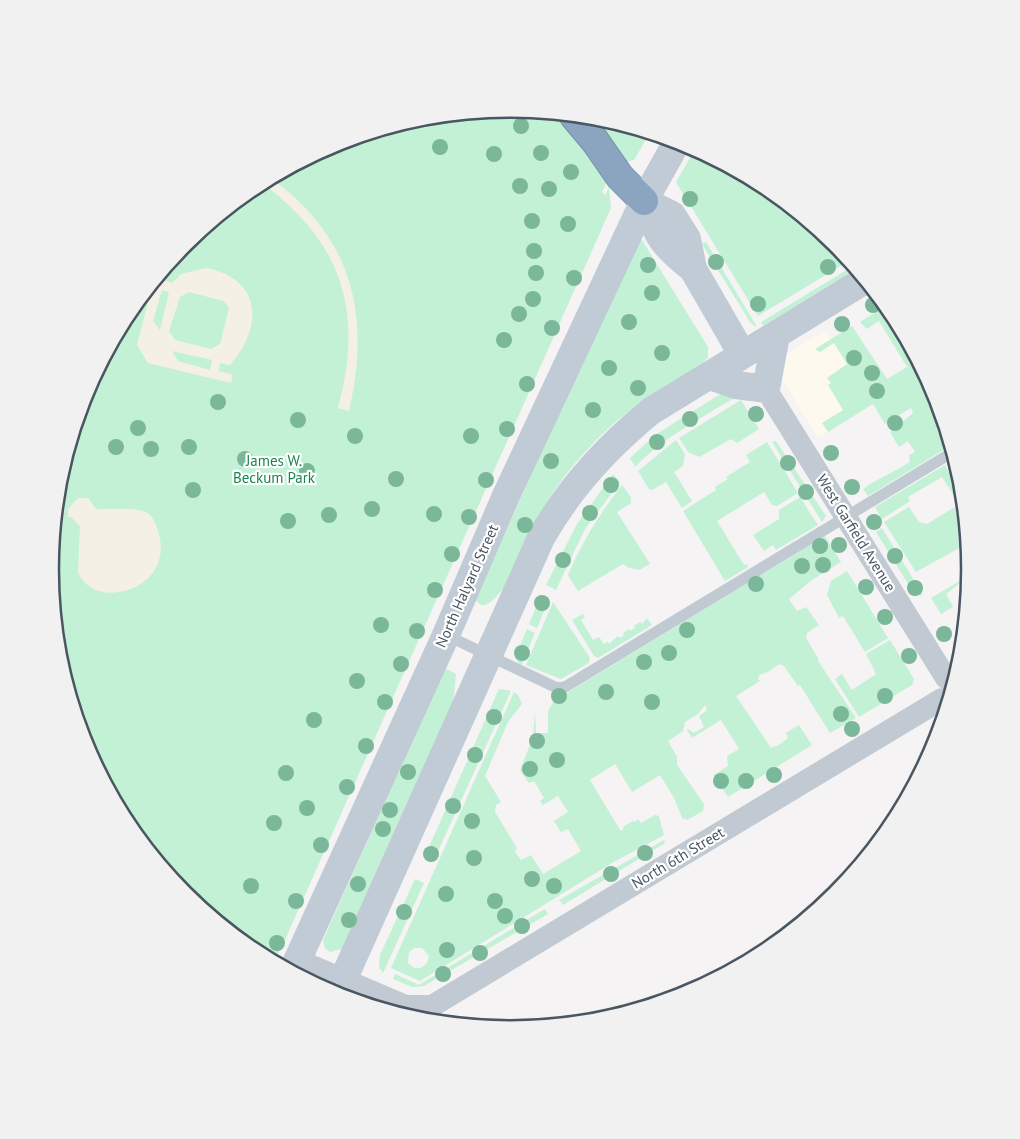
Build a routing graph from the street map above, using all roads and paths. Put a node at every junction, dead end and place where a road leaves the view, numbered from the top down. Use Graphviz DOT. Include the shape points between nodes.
graph roads {
  1 [pos="581,124"];
  2 [pos="673,149"];
  3 [pos="644,200"];
  4 [pos="859,284"];
  5 [pos="776,335"];
  6 [pos="742,354"];
  7 [pos="710,376"];
  8 [pos="766,389"];
  9 [pos="947,456"];
  10 [pos="846,516"];
  11 [pos="446,634"];
  12 [pos="488,656"];
  13 [pos="946,686"];
  14 [pos="944,691"];
  15 [pos="295,966"];
  16 [pos="296,967"];
  17 [pos="336,985"];
  18 [pos="339,987"];
  19 [pos="343,988"];
  20 [pos="384,1002"];
  21 [pos="414,1010"];
  1 -- 3 [label="highway" via="620,177"];
  2 -- 3 [label="main road, North Halyard Street"];
  3 -- 6 [label="main road" via="667,249 693,269"];
  3 -- 11 [label="main road, North Halyard Street" via="505,498"];
  4 -- 5 [label="main road"];
  5 -- 6 [label="main road"];
  5 -- 8 [label="main road"];
  6 -- 7 [label="main road"];
  7 -- 8 [label="main road"];
  7 -- 12 [label="main road" via="651,411 627,430 577,483 541,538"];
  8 -- 10 [label="street, West Garfield Avenue"];
  9 -- 10 [label="lane"];
  10 -- 12 [label="lane" via="565,687 557,688"];
  10 -- 13 [label="street, West Garfield Avenue"];
  11 -- 12 [label="lane"];
  11 -- 15 [label="main road, North Halyard Street"];
  12 -- 18 [label="main road"];
  14 -- 21 [label="street, North 6th Street" via="432,1006"];
  16 -- 17 [label="street, North 6th Street"];
  19 -- 20 [label="street, North 6th Street"];
}
